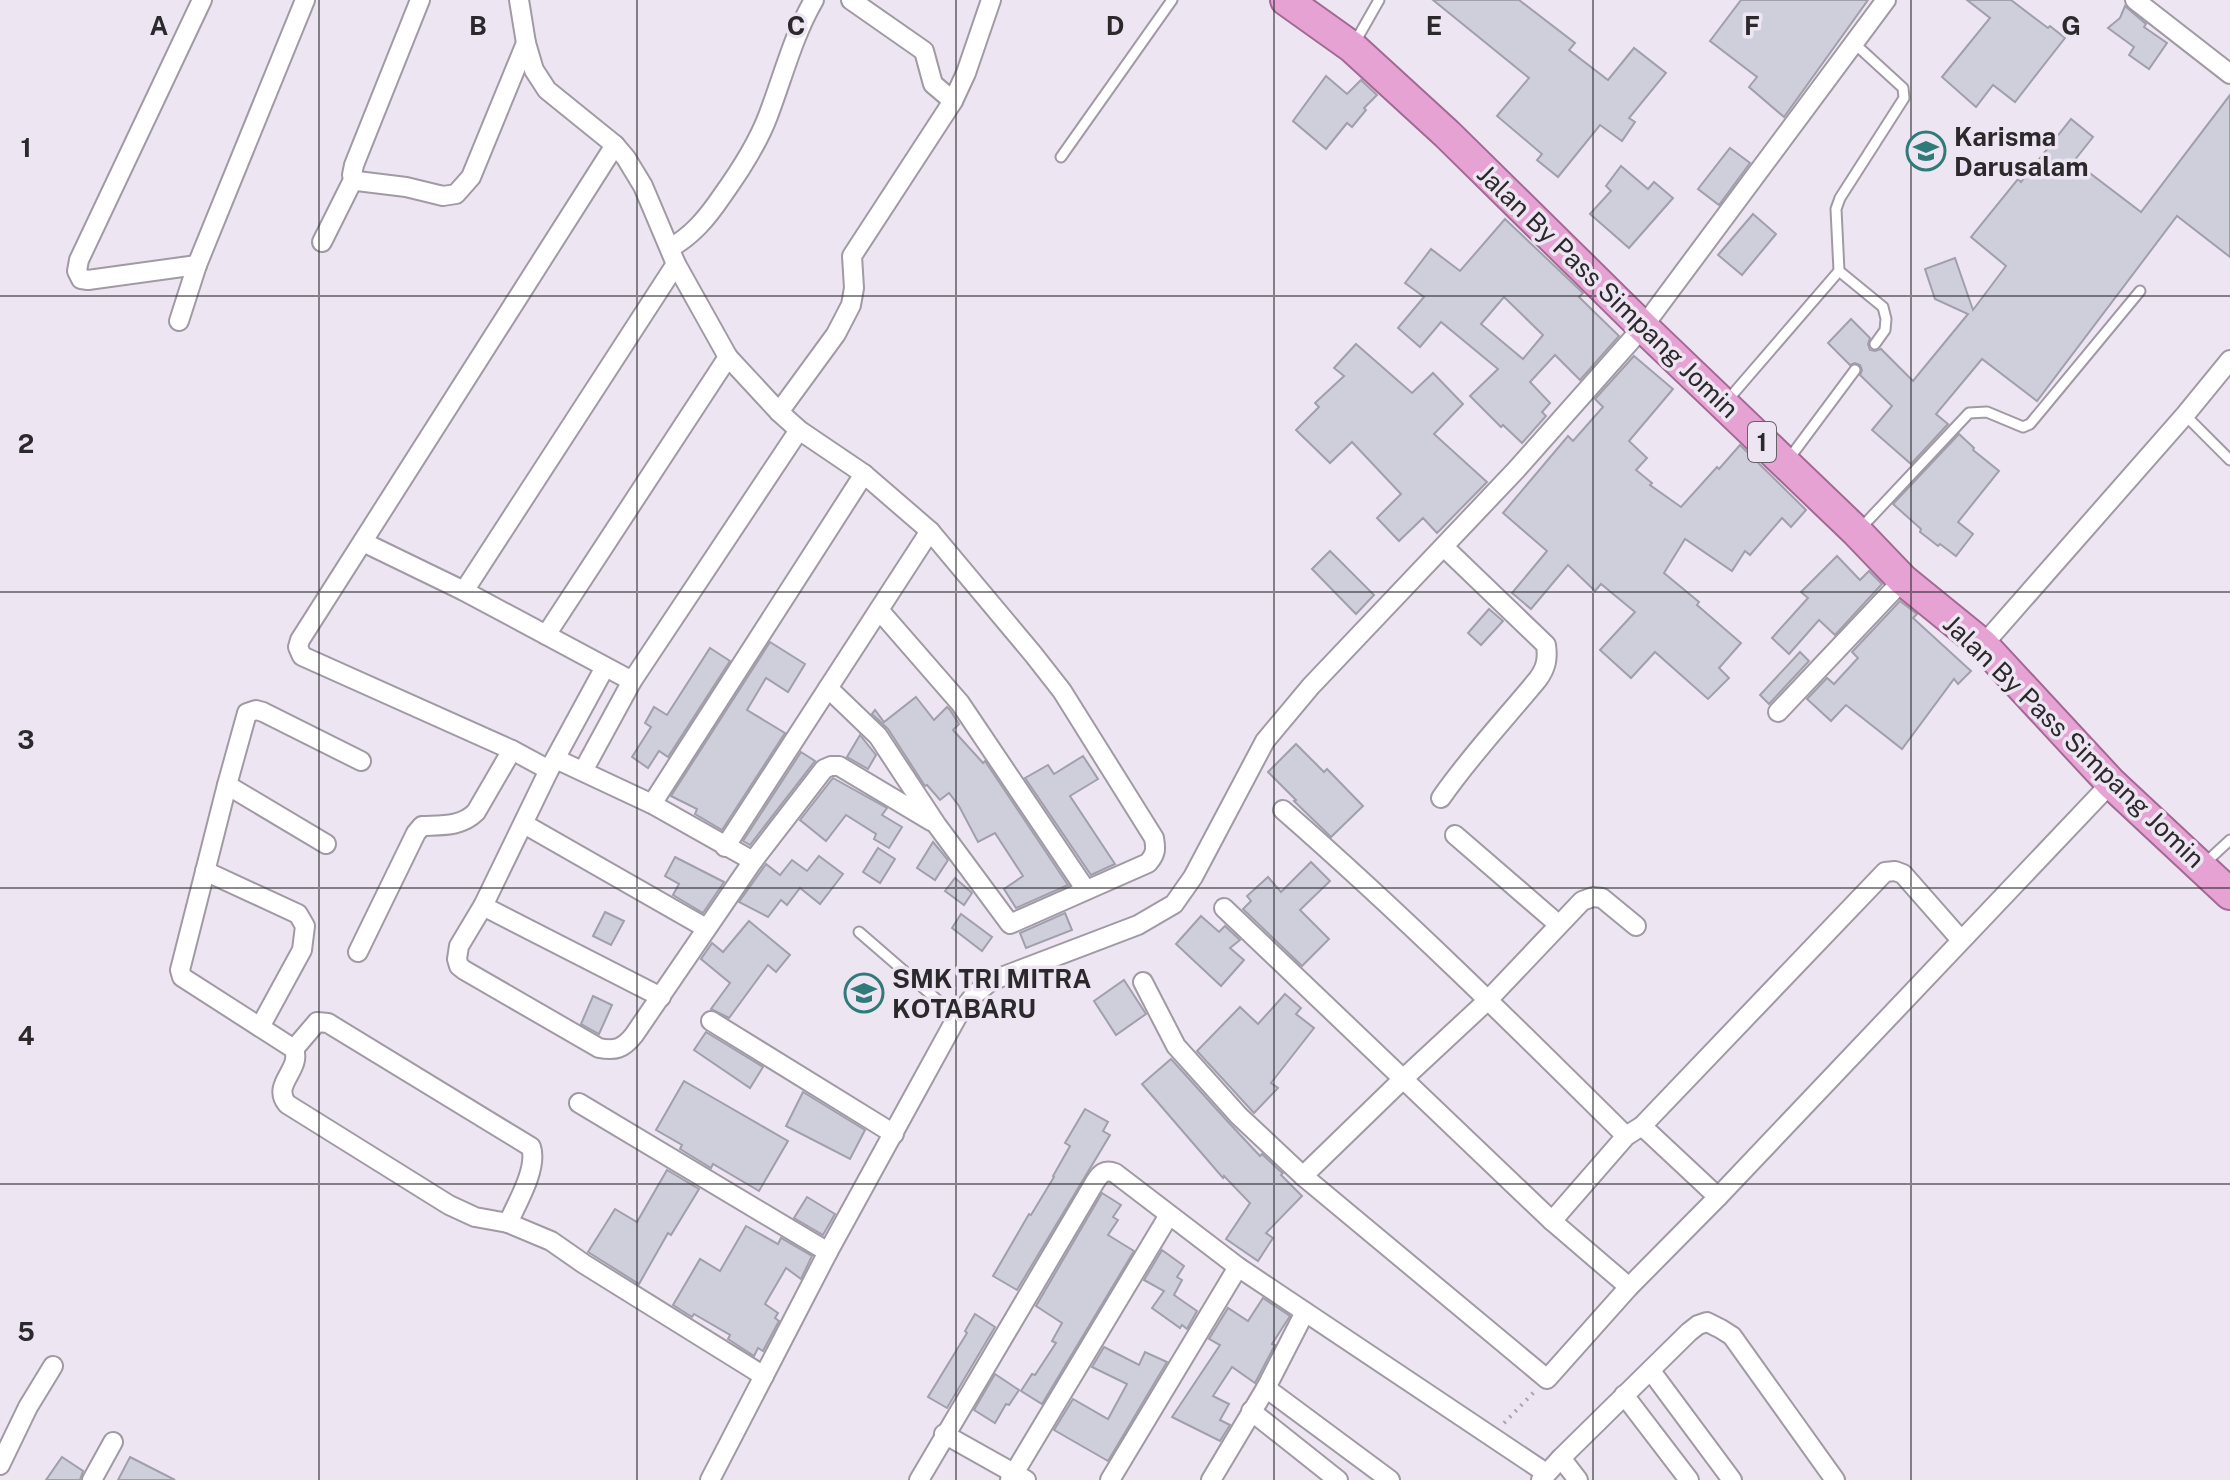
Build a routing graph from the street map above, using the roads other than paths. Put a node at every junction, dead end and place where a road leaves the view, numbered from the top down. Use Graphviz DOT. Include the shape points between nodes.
graph roads {
  1 [pos="202,0"];
  2 [pos="305,0"];
  3 [pos="420,0"];
  4 [pos="519,0"];
  5 [pos="814,0"];
  6 [pos="851,0"];
  7 [pos="991,0"];
  8 [pos="1172,0"];
  9 [pos="1286,0"];
  10 [pos="1379,0"];
  11 [pos="1886,0"];
  12 [pos="2135,0"];
  13 [pos="526,43"];
  14 [pos="1855,44"];
  15 [pos="1352,47"];
  16 [pos="2230,74"];
  17 [pos="953,101"];
  18 [pos="615,145"];
  19 [pos="1061,157"];
  20 [pos="354,178"];
  21 [pos="322,242"];
  22 [pos="673,256"];
  23 [pos="197,265"];
  24 [pos="1839,271"];
  25 [pos="2140,291"];
  26 [pos="179,321"];
  27 [pos="1643,327"];
  28 [pos="1875,344"];
  29 [pos="728,357"];
  30 [pos="2230,360"];
  31 [pos="1855,370"];
  32 [pos="1723,405"];
  33 [pos="779,412"];
  34 [pos="2185,415"];
  35 [pos="799,430"];
  36 [pos="2230,460"];
  37 [pos="1785,464"];
  38 [pos="864,474"];
  39 [pos="930,531"];
  40 [pos="1857,532"];
  41 [pos="363,542"];
  42 [pos="1444,547"];
  43 [pos="1903,580"];
  44 [pos="464,591"];
  45 [pos="879,610"];
  46 [pos="546,635"];
  47 [pos="1983,645"];
  48 [pos="605,667"];
  49 [pos="632,681"];
  50 [pos="828,688"];
  51 [pos="1778,712"];
  52 [pos="512,750"];
  53 [pos="361,761"];
  54 [pos="553,764"];
  55 [pos="583,771"];
  56 [pos="2111,783"];
  57 [pos="227,785"];
  58 [pos="1441,798"];
  59 [pos="652,804"];
  60 [pos="1283,810"];
  61 [pos="524,824"];
  62 [pos="936,824"];
  63 [pos="1455,835"];
  64 [pos="2230,840"];
  65 [pos="326,844"];
  66 [pos="725,847"];
  67 [pos="753,861"];
  68 [pos="2201,866"];
  69 [pos="205,871"];
  70 [pos="1086,890"];
  71 [pos="2230,894"];
  72 [pos="483,906"];
  73 [pos="1224,908"];
  74 [pos="1558,924"];
  75 [pos="1636,926"];
  76 [pos="706,928"];
  77 [pos="859,932"];
  78 [pos="1961,940"];
  79 [pos="358,952"];
  80 [pos="1143,982"];
  81 [pos="661,997"];
  82 [pos="1488,1000"];
  83 [pos="957,1017"];
  84 [pos="711,1021"];
  85 [pos="260,1027"];
  86 [pos="294,1049"];
  87 [pos="1403,1079"];
  88 [pos="579,1103"];
  89 [pos="1634,1131"];
  90 [pos="894,1134"];
  91 [pos="1303,1176"];
  92 [pos="1718,1197"];
  93 [pos="1169,1215"];
  94 [pos="1552,1221"];
  95 [pos="508,1223"];
  96 [pos="828,1252"];
  97 [pos="1238,1267"];
  98 [pos="1629,1287"];
  99 [pos="1305,1312"];
  100 [pos="53,1366"];
  101 [pos="1651,1371"];
  102 [pos="764,1376"];
  103 [pos="1266,1388"];
  104 [pos="1624,1395"];
  105 [pos="1251,1411"];
  106 [pos="944,1434"];
  107 [pos="113,1442"];
  108 [pos="1561,1458"];
  109 [pos="0,1465"];
  110 [pos="1544,1476"];
  111 [pos="1017,1478"];
  112 [pos="92,1480"];
  113 [pos="710,1480"];
  114 [pos="919,1480"];
  115 [pos="1110,1480"];
  116 [pos="1211,1480"];
  117 [pos="1338,1480"];
  118 [pos="1390,1480"];
  119 [pos="1578,1480"];
  120 [pos="1689,1480"];
  121 [pos="1732,1480"];
  122 [pos="1835,1480"];
  1 -- 23 [label="street" via="77,271 88,280"];
  2 -- 23 [label="street"];
  3 -- 20 [label="street" via="354,165"];
  4 -- 13 [label="street"];
  5 -- 22 [label="street" via="752,152 707,219"];
  6 -- 17 [label="street" via="924,51 933,84"];
  7 -- 17 [label="street"];
  8 -- 19 [label="lane"];
  9 -- 15 [label="highway, Jalan By Pass Simpang Jomin / 1"];
  10 -- 15 [label="lane"];
  11 -- 14 [label="street"];
  12 -- 16 [label="street"];
  13 -- 18 [label="street" via="547,90"];
  13 -- 20 [label="street" via="471,177 456,194"];
  14 -- 24 [label="lane" via="1903,88 1904,98 1840,198"];
  14 -- 27 [label="street"];
  15 -- 27 [label="highway, Jalan By Pass Simpang Jomin / 1"];
  17 -- 33 [label="street" via="852,256 851,305"];
  18 -- 22 [label="street" via="643,186"];
  18 -- 41 [label="street"];
  20 -- 21 [label="street"];
  22 -- 29 [label="street"];
  22 -- 44 [label="street"];
  23 -- 26 [label="street"];
  24 -- 28 [label="lane" via="1883,307 1885,330"];
  24 -- 32 [label="lane"];
  25 -- 40 [label="lane" via="2030,424 2023,427 1987,412 1969,413"];
  27 -- 32 [label="highway, Jalan By Pass Simpang Jomin / 1"];
  27 -- 42 [label="street"];
  29 -- 33 [label="street"];
  29 -- 46 [label="street"];
  30 -- 34 [label="street"];
  31 -- 37 [label="lane"];
  32 -- 37 [label="highway, Jalan By Pass Simpang Jomin / 1"];
  33 -- 35 [label="street"];
  34 -- 36 [label="lane"];
  34 -- 47 [label="street"];
  35 -- 38 [label="street"];
  35 -- 49 [label="street"];
  37 -- 40 [label="highway, Jalan By Pass Simpang Jomin / 1"];
  38 -- 39 [label="street"];
  38 -- 59 [label="street"];
  39 -- 45 [label="street"];
  39 -- 70 [label="street" via="1062,691 1154,838 1155,852 1148,863"];
  40 -- 43 [label="highway, Jalan By Pass Simpang Jomin / 1"];
  41 -- 44 [label="street"];
  41 -- 52 [label="street" via="300,640 300,654"];
  42 -- 58 [label="street" via="1546,645 1548,657 1545,670"];
  42 -- 83 [label="street" via="1265,741 1174,904 1138,925 991,981"];
  43 -- 47 [label="highway, Jalan By Pass Simpang Jomin / 1"];
  43 -- 51 [label="street"];
  44 -- 46 [label="street"];
  45 -- 50 [label="street"];
  45 -- 70 [label="street" via="960,703"];
  46 -- 48 [label="street"];
  47 -- 56 [label="highway, Jalan By Pass Simpang Jomin / 1"];
  48 -- 49 [label="street"];
  48 -- 54 [label="street"];
  49 -- 55 [label="street"];
  50 -- 62 [label="street" via="878,736"];
  50 -- 66 [label="street"];
  52 -- 54 [label="street"];
  52 -- 79 [label="street" via="467,820 422,826 416,833"];
  53 -- 57 [label="street" via="263,712 251,711 244,719"];
  54 -- 55 [label="street"];
  54 -- 61 [label="street"];
  55 -- 59 [label="street"];
  56 -- 68 [label="highway, Jalan By Pass Simpang Jomin / 1"];
  56 -- 78 [label="street"];
  57 -- 65 [label="street"];
  57 -- 69 [label="street"];
  59 -- 66 [label="street"];
  60 -- 82 [label="street"];
  61 -- 72 [label="street"];
  61 -- 76 [label="street"];
  62 -- 67 [label="street" via="831,766"];
  62 -- 70 [label="street" via="1010,924"];
  63 -- 74 [label="street"];
  64 -- 68 [label="lane"];
  66 -- 67 [label="street"];
  67 -- 76 [label="street"];
  68 -- 71 [label="highway, Jalan By Pass Simpang Jomin / 1"];
  69 -- 85 [label="street" via="182,977"];
  69 -- 85 [label="street" via="298,914 305,926 302,950"];
  72 -- 81 [label="street"];
  72 -- 81 [label="street" via="459,946 459,966 599,1048 621,1048"];
  73 -- 87 [label="street"];
  74 -- 75 [label="street" via="1593,897 1602,898"];
  74 -- 82 [label="street"];
  76 -- 81 [label="street"];
  77 -- 83 [label="lane"];
  78 -- 89 [label="street" via="1903,874 1885,872"];
  78 -- 92 [label="street"];
  80 -- 91 [label="street" via="1176,1046"];
  82 -- 87 [label="street"];
  82 -- 89 [label="street"];
  83 -- 90 [label="street"];
  84 -- 90 [label="street"];
  85 -- 86 [label="street"];
  86 -- 95 [label="street" via="296,1062 281,1093 287,1104 449,1205"];
  86 -- 95 [label="street" via="312,1025 328,1023 531,1147 534,1160"];
  87 -- 91 [label="street"];
  87 -- 94 [label="street"];
  88 -- 96 [label="street"];
  89 -- 92 [label="street"];
  89 -- 94 [label="street"];
  90 -- 96 [label="street"];
  91 -- 98 [label="street" via="1547,1379"];
  92 -- 98 [label="street"];
  93 -- 97 [label="street"];
  93 -- 106 [label="street" via="1115,1173 1100,1175"];
  93 -- 111 [label="street"];
  94 -- 98 [label="street"];
  95 -- 102 [label="street" via="551,1241"];
  96 -- 102 [label="street"];
  97 -- 99 [label="street"];
  97 -- 115 [label="street"];
  99 -- 103 [label="street"];
  99 -- 110 [label="street"];
  100 -- 109 [label="street"];
  101 -- 104 [label="street"];
  101 -- 121 [label="street"];
  101 -- 122 [label="street" via="1698,1325 1707,1322 1721,1329 1732,1336"];
  102 -- 113 [label="street"];
  103 -- 105 [label="street"];
  103 -- 118 [label="street"];
  104 -- 108 [label="street"];
  104 -- 120 [label="street"];
  105 -- 116 [label="street"];
  105 -- 117 [label="street"];
  106 -- 111 [label="street"];
  106 -- 114 [label="street"];
  107 -- 112 [label="street"];
  108 -- 110 [label="street"];
  108 -- 119 [label="street"];
}
